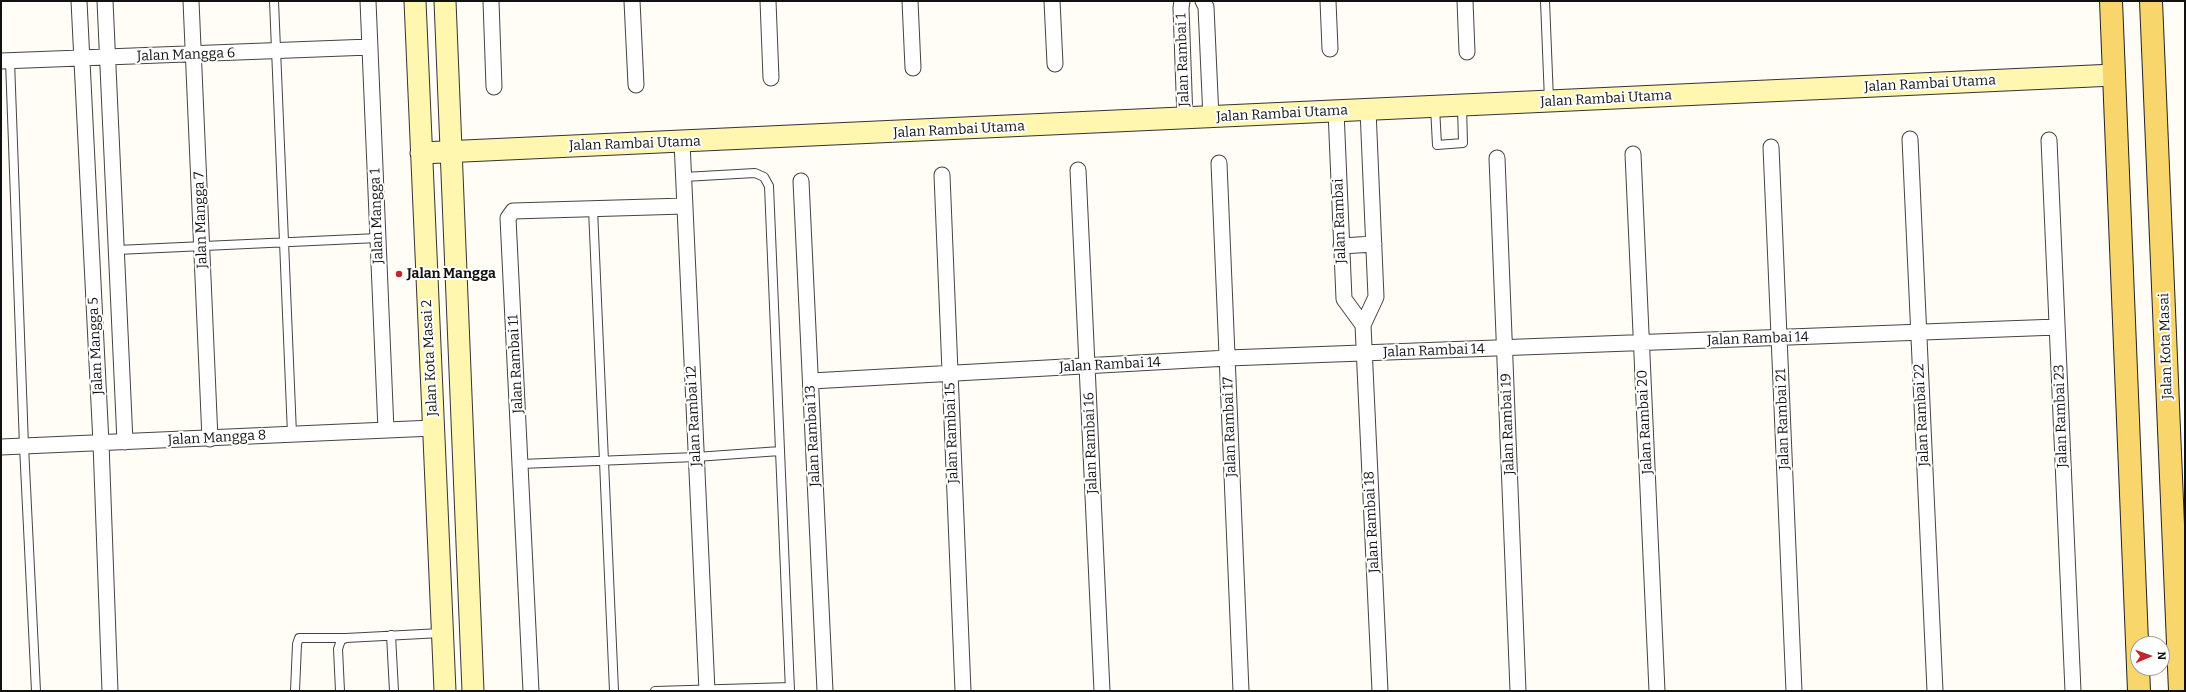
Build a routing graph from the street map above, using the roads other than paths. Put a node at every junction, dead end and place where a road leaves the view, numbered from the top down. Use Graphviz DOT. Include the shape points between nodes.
graph roads {
  1 [pos="79,1"];
  2 [pos="105,1"];
  3 [pos="191,1"];
  4 [pos="274,1"];
  5 [pos="368,1"];
  6 [pos="415,1"];
  7 [pos="445,1"];
  8 [pos="491,1"];
  9 [pos="632,1"];
  10 [pos="768,1"];
  11 [pos="910,1"];
  12 [pos="1052,1"];
  13 [pos="1182,1"];
  14 [pos="1203,1"];
  15 [pos="1328,1"];
  16 [pos="1465,1"];
  17 [pos="1545,1"];
  18 [pos="2110,1"];
  19 [pos="2151,1"];
  20 [pos="370,47"];
  21 [pos="1330,49"];
  22 [pos="276,51"];
  23 [pos="1467,52"];
  24 [pos="193,55"];
  25 [pos="108,58"];
  26 [pos="81,59"];
  27 [pos="5,61"];
  28 [pos="1055,64"];
  29 [pos="913,68"];
  30 [pos="2114,75"];
  31 [pos="771,78"];
  32 [pos="636,85"];
  33 [pos="494,87"];
  34 [pos="1549,102"];
  35 [pos="1462,106"];
  36 [pos="1436,108"];
  37 [pos="1368,110"];
  38 [pos="1336,112"];
  39 [pos="1210,118"];
  40 [pos="1185,119"];
  41 [pos="1910,139"];
  42 [pos="2049,140"];
  43 [pos="682,142"];
  44 [pos="1771,147"];
  45 [pos="451,152"];
  46 [pos="421,153"];
  47 [pos="1633,154"];
  48 [pos="1497,158"];
  49 [pos="1219,163"];
  50 [pos="1078,170"];
  51 [pos="942,175"];
  52 [pos="684,177"];
  53 [pos="801,181"];
  54 [pos="685,206"];
  55 [pos="593,209"];
  56 [pos="378,238"];
  57 [pos="284,242"];
  58 [pos="1374,244"];
  59 [pos="202,246"];
  60 [pos="1341,246"];
  61 [pos="117,250"];
  62 [pos="1363,325"];
  63 [pos="2058,327"];
  64 [pos="1918,333"];
  65 [pos="1780,338"];
  66 [pos="1642,344"];
  67 [pos="1505,349"];
  68 [pos="1364,353"];
  69 [pos="1228,358"];
  70 [pos="1088,366"];
  71 [pos="950,373"];
  72 [pos="811,380"];
  73 [pos="434,428"];
  74 [pos="386,430"];
  75 [pos="292,434"];
  76 [pos="210,439"];
  77 [pos="125,442"];
  78 [pos="101,443"];
  79 [pos="24,446"];
  80 [pos="1,447"];
  81 [pos="780,451"];
  82 [pos="696,457"];
  83 [pos="604,461"];
  84 [pos="522,464"];
  85 [pos="442,633"];
  86 [pos="391,635"];
  87 [pos="346,638"];
  88 [pos="790,689"];
  89 [pos="707,690"];
  90 [pos="36,691"];
  91 [pos="110,691"];
  92 [pos="295,691"];
  93 [pos="340,691"];
  94 [pos="394,691"];
  95 [pos="445,691"];
  96 [pos="474,691"];
  97 [pos="531,691"];
  98 [pos="614,691"];
  99 [pos="655,691"];
  100 [pos="825,691"];
  101 [pos="963,691"];
  102 [pos="1102,691"];
  103 [pos="1241,691"];
  104 [pos="1380,691"];
  105 [pos="1518,691"];
  106 [pos="1657,691"];
  107 [pos="1794,691"];
  108 [pos="1935,691"];
  109 [pos="2073,691"];
  110 [pos="2139,691"];
  111 [pos="2180,691"];
  1 -- 26 [label="street, Jalan Mangga 5"];
  2 -- 25 [label="street, Jalan Mangga 5"];
  3 -- 24 [label="street, Jalan Mangga 7"];
  4 -- 22 [label="lane"];
  5 -- 20 [label="street, Jalan Mangga 1"];
  6 -- 46 [label="street, Jalan Kota Masai 2"];
  7 -- 45 [label="street, Jalan Kota Masai 2"];
  8 -- 33 [label="street"];
  9 -- 32 [label="street"];
  10 -- 31 [label="street"];
  11 -- 29 [label="street"];
  12 -- 28 [label="street"];
  13 -- 40 [label="street, Jalan Rambai 1"];
  14 -- 39 [label="street, Jalan Rambai 1" via="1206,7"];
  15 -- 21 [label="street"];
  16 -- 23 [label="street"];
  17 -- 34 [label="lane"];
  18 -- 30 [label="main road"];
  19 -- 111 [label="main road, Jalan Kota Masai"];
  20 -- 22 [label="street, Jalan Mangga 6"];
  20 -- 56 [label="street, Jalan Mangga 1"];
  22 -- 24 [label="street, Jalan Mangga 6"];
  22 -- 57 [label="lane"];
  24 -- 25 [label="street, Jalan Mangga 6"];
  24 -- 59 [label="street, Jalan Mangga 7"];
  25 -- 26 [label="street, Jalan Mangga 6"];
  25 -- 61 [label="street, Jalan Mangga 5"];
  26 -- 27 [label="street, Jalan Mangga 6"];
  26 -- 78 [label="street, Jalan Mangga 5"];
  27 -- 79 [label="lane"];
  30 -- 34 [label="street, Jalan Rambai Utama"];
  30 -- 110 [label="main road"];
  34 -- 35 [label="street, Jalan Rambai Utama"];
  35 -- 36 [label="street, Jalan Rambai Utama"];
  35 -- 36 [label="lane" via="1463,143 1457,144 1437,145"];
  36 -- 37 [label="street, Jalan Rambai Utama"];
  37 -- 38 [label="street, Jalan Rambai Utama"];
  37 -- 58 [label="street"];
  38 -- 39 [label="street, Jalan Rambai Utama"];
  38 -- 60 [label="street, Jalan Rambai"];
  39 -- 40 [label="street, Jalan Rambai Utama"];
  40 -- 43 [label="street, Jalan Rambai Utama"];
  41 -- 64 [label="street, Jalan Rambai 22"];
  42 -- 63 [label="street, Jalan Rambai 23"];
  43 -- 45 [label="street, Jalan Rambai Utama"];
  43 -- 52 [label="street, Jalan Rambai 12"];
  44 -- 65 [label="street, Jalan Rambai 21"];
  45 -- 46 [label="street, Jalan Rambai Utama"];
  45 -- 96 [label="street, Jalan Kota Masai 2"];
  46 -- 73 [label="street, Jalan Kota Masai 2"];
  47 -- 66 [label="street, Jalan Rambai 20"];
  48 -- 67 [label="street, Jalan Rambai 19"];
  49 -- 69 [label="street, Jalan Rambai 17"];
  50 -- 70 [label="street, Jalan Rambai 16"];
  51 -- 71 [label="street, Jalan Rambai 15"];
  52 -- 54 [label="street, Jalan Rambai 12"];
  52 -- 81 [label="lane" via="760,174 767,181"];
  53 -- 72 [label="street, Jalan Rambai 13"];
  54 -- 55 [label="street, Jalan Rambai 11"];
  54 -- 82 [label="street, Jalan Rambai 12"];
  55 -- 83 [label="lane"];
  55 -- 84 [label="street, Jalan Rambai 11" via="513,211 508,218"];
  56 -- 57 [label="lane"];
  56 -- 74 [label="street, Jalan Mangga 1"];
  57 -- 59 [label="lane"];
  57 -- 75 [label="lane"];
  58 -- 60 [label="street"];
  58 -- 62 [label="street" via="1376,297"];
  59 -- 61 [label="lane"];
  59 -- 76 [label="street, Jalan Mangga 7"];
  60 -- 62 [label="street, Jalan Rambai" via="1344,299"];
  61 -- 77 [label="street, Jalan Mangga 5"];
  62 -- 68 [label="street"];
  63 -- 64 [label="street, Jalan Rambai 14"];
  63 -- 109 [label="street, Jalan Rambai 23"];
  64 -- 65 [label="street, Jalan Rambai 14"];
  64 -- 108 [label="street, Jalan Rambai 22"];
  65 -- 66 [label="street, Jalan Rambai 14"];
  65 -- 107 [label="street, Jalan Rambai 21"];
  66 -- 67 [label="street, Jalan Rambai 14"];
  66 -- 106 [label="street, Jalan Rambai 20"];
  67 -- 68 [label="street, Jalan Rambai 14"];
  67 -- 105 [label="street, Jalan Rambai 19"];
  68 -- 69 [label="street, Jalan Rambai 14"];
  68 -- 104 [label="street, Jalan Rambai 18"];
  69 -- 70 [label="street, Jalan Rambai 14"];
  69 -- 103 [label="street, Jalan Rambai 17"];
  70 -- 71 [label="street, Jalan Rambai 14"];
  70 -- 102 [label="street, Jalan Rambai 16"];
  71 -- 72 [label="street, Jalan Rambai 14"];
  71 -- 101 [label="street, Jalan Rambai 15"];
  72 -- 100 [label="street, Jalan Rambai 13"];
  73 -- 74 [label="street, Jalan Mangga 8"];
  73 -- 85 [label="street, Jalan Kota Masai 2"];
  74 -- 75 [label="street, Jalan Mangga 8"];
  75 -- 76 [label="street, Jalan Mangga 8"];
  76 -- 77 [label="street, Jalan Mangga 8"];
  77 -- 78 [label="street, Jalan Mangga 8"];
  78 -- 79 [label="street, Jalan Mangga 8"];
  78 -- 91 [label="street, Jalan Mangga 5"];
  79 -- 80 [label="street, Jalan Mangga 8"];
  79 -- 90 [label="lane"];
  81 -- 82 [label="lane"];
  81 -- 88 [label="lane"];
  82 -- 83 [label="lane"];
  82 -- 89 [label="street, Jalan Rambai 12"];
  83 -- 84 [label="lane"];
  83 -- 98 [label="lane"];
  84 -- 97 [label="street, Jalan Rambai 11"];
  85 -- 86 [label="lane"];
  85 -- 95 [label="street, Jalan Kota Masai 2"];
  86 -- 87 [label="lane"];
  86 -- 94 [label="lane"];
  87 -- 92 [label="lane" via="299,638"];
  87 -- 93 [label="lane" via="338,649"];
  88 -- 89 [label="lane"];
  89 -- 99 [label="lane"];
}
